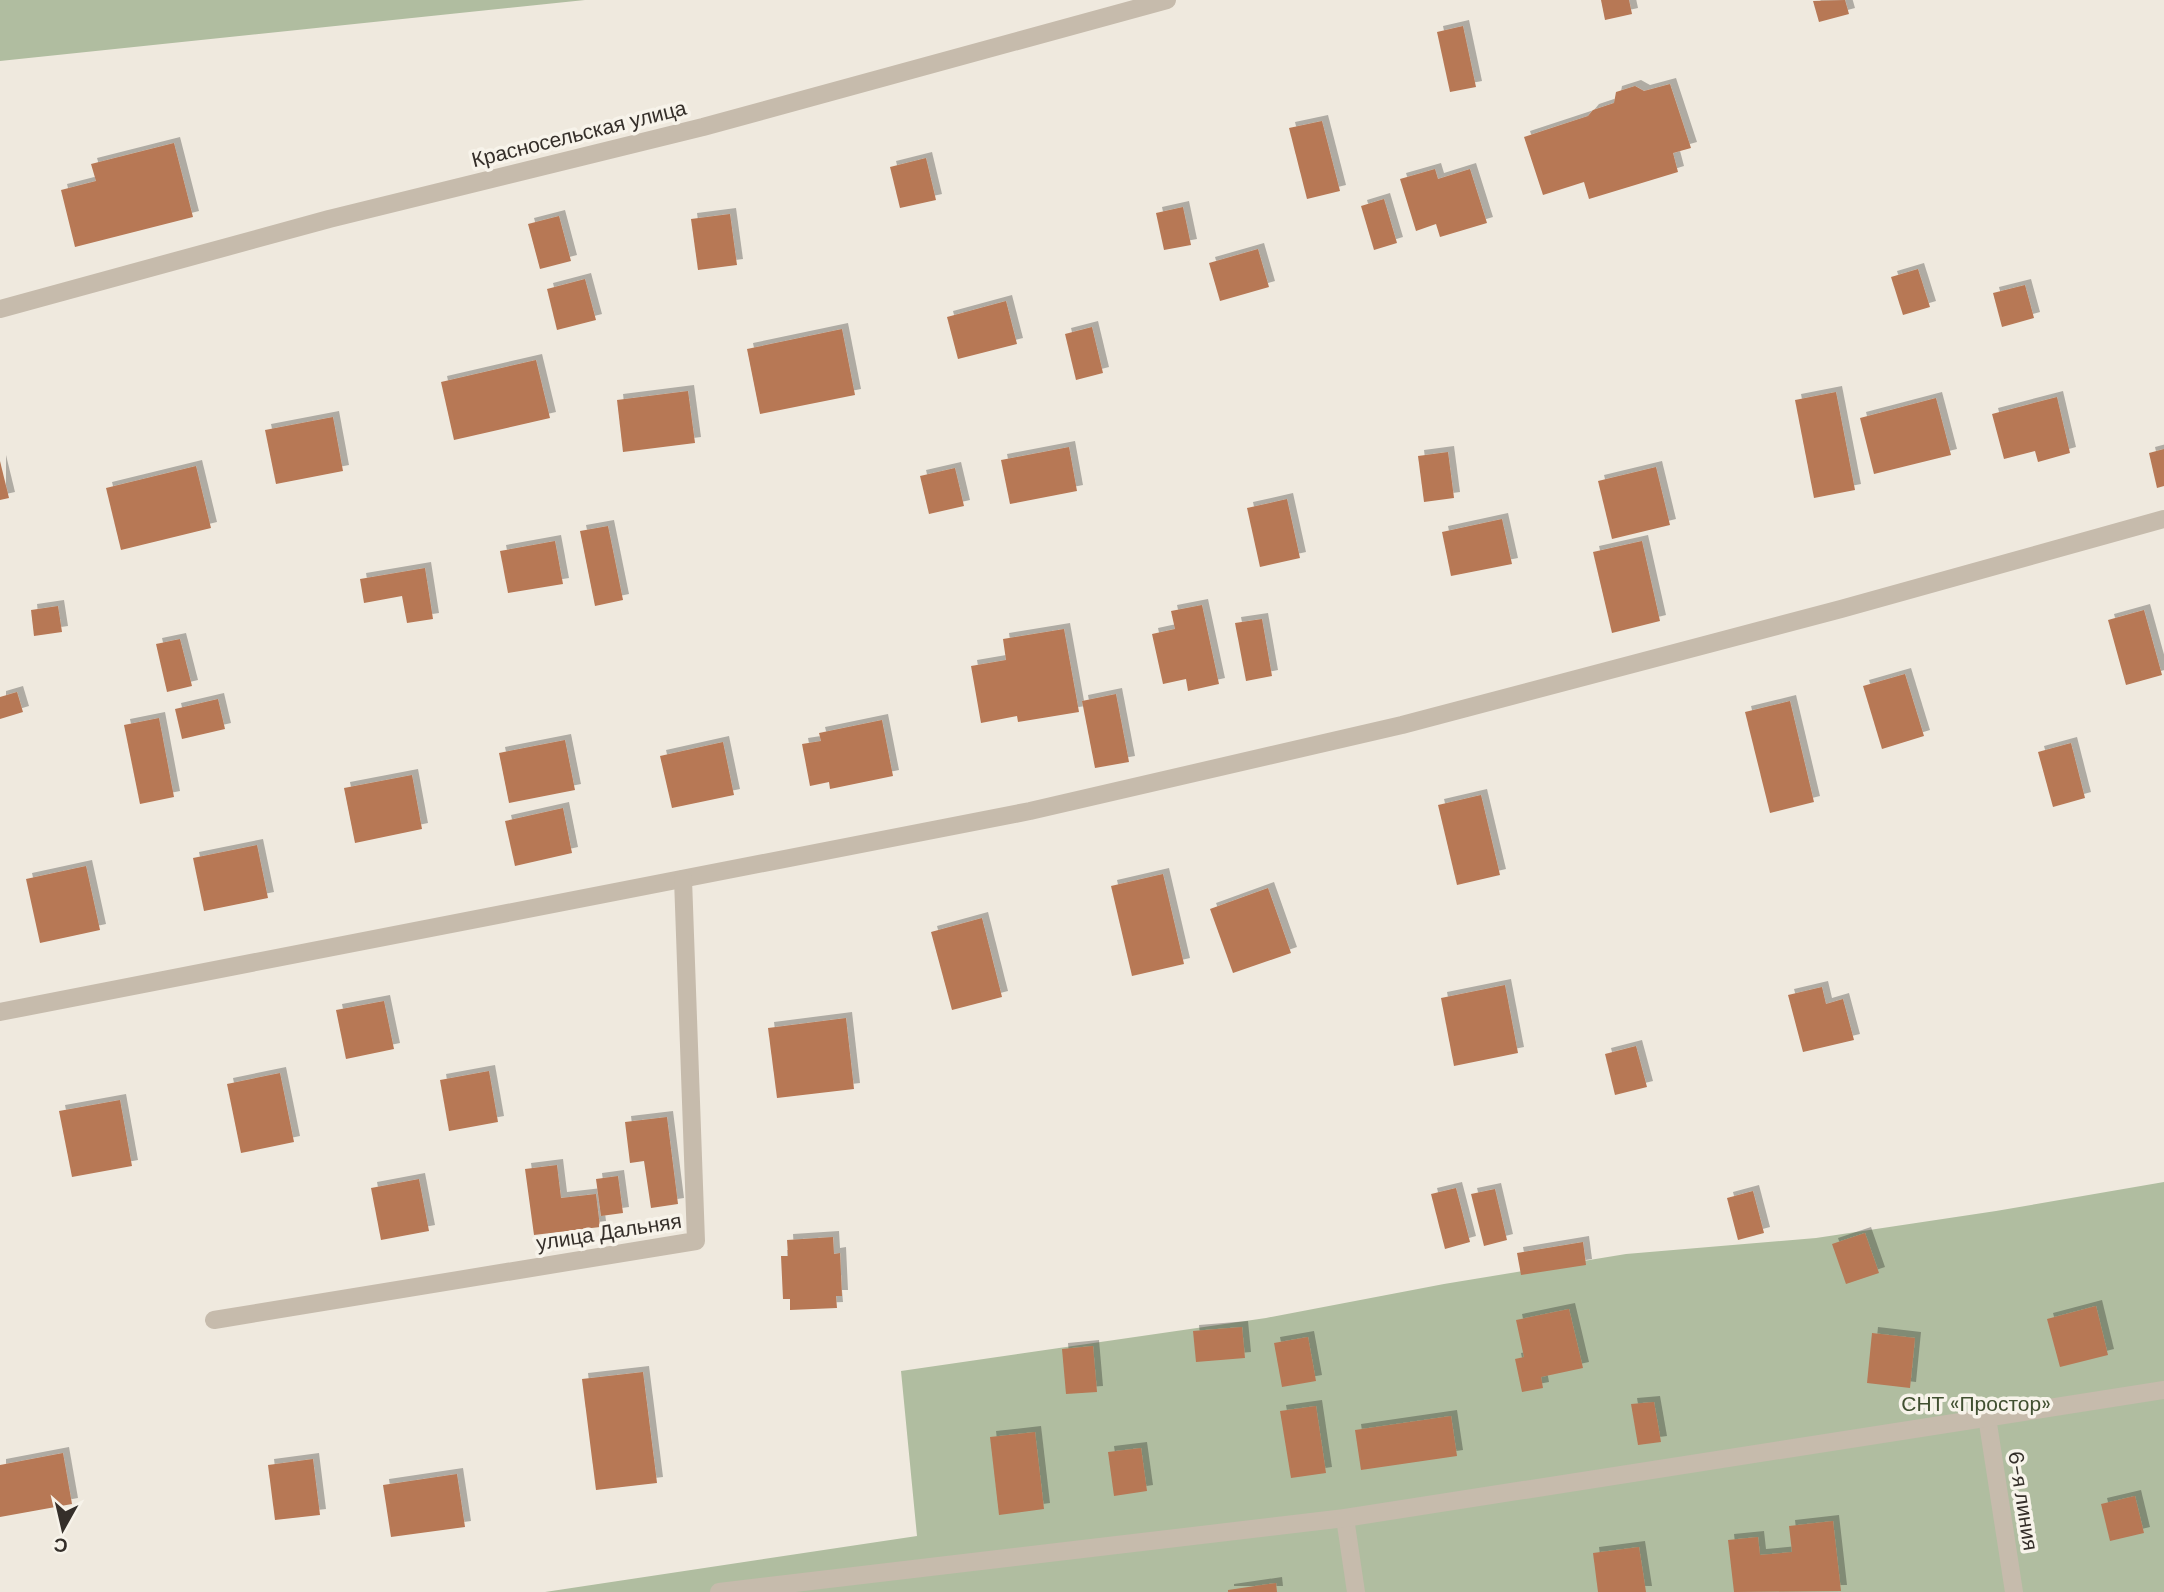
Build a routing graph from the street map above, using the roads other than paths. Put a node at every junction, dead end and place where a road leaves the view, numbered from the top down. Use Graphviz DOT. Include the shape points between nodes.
graph roads {
  1 [pos="1167,0"];
  2 [pos="0,309"];
  3 [pos="2164,519"];
  4 [pos="683,879"];
  5 [pos="0,1012"];
  6 [pos="214,1320"];
  7 [pos="2164,1390"];
  8 [pos="1987,1418"];
  9 [pos="1345,1518"];
  10 [pos="719,1592"];
  11 [pos="1356,1592"];
  12 [pos="2014,1592"];
  1 -- 2 [label="street, Красносельская улица" via="703,127 329,219"];
  3 -- 4 [label="street" via="1402,724 1030,811"];
  4 -- 5 [label="street"];
  4 -- 6 [label="street, улица Дальняя" via="696,1241"];
  7 -- 8 [label="street"];
  8 -- 9 [label="street"];
  8 -- 12 [label="street, 6-я линия"];
  9 -- 10 [label="street"];
  9 -- 11 [label="street"];
}
